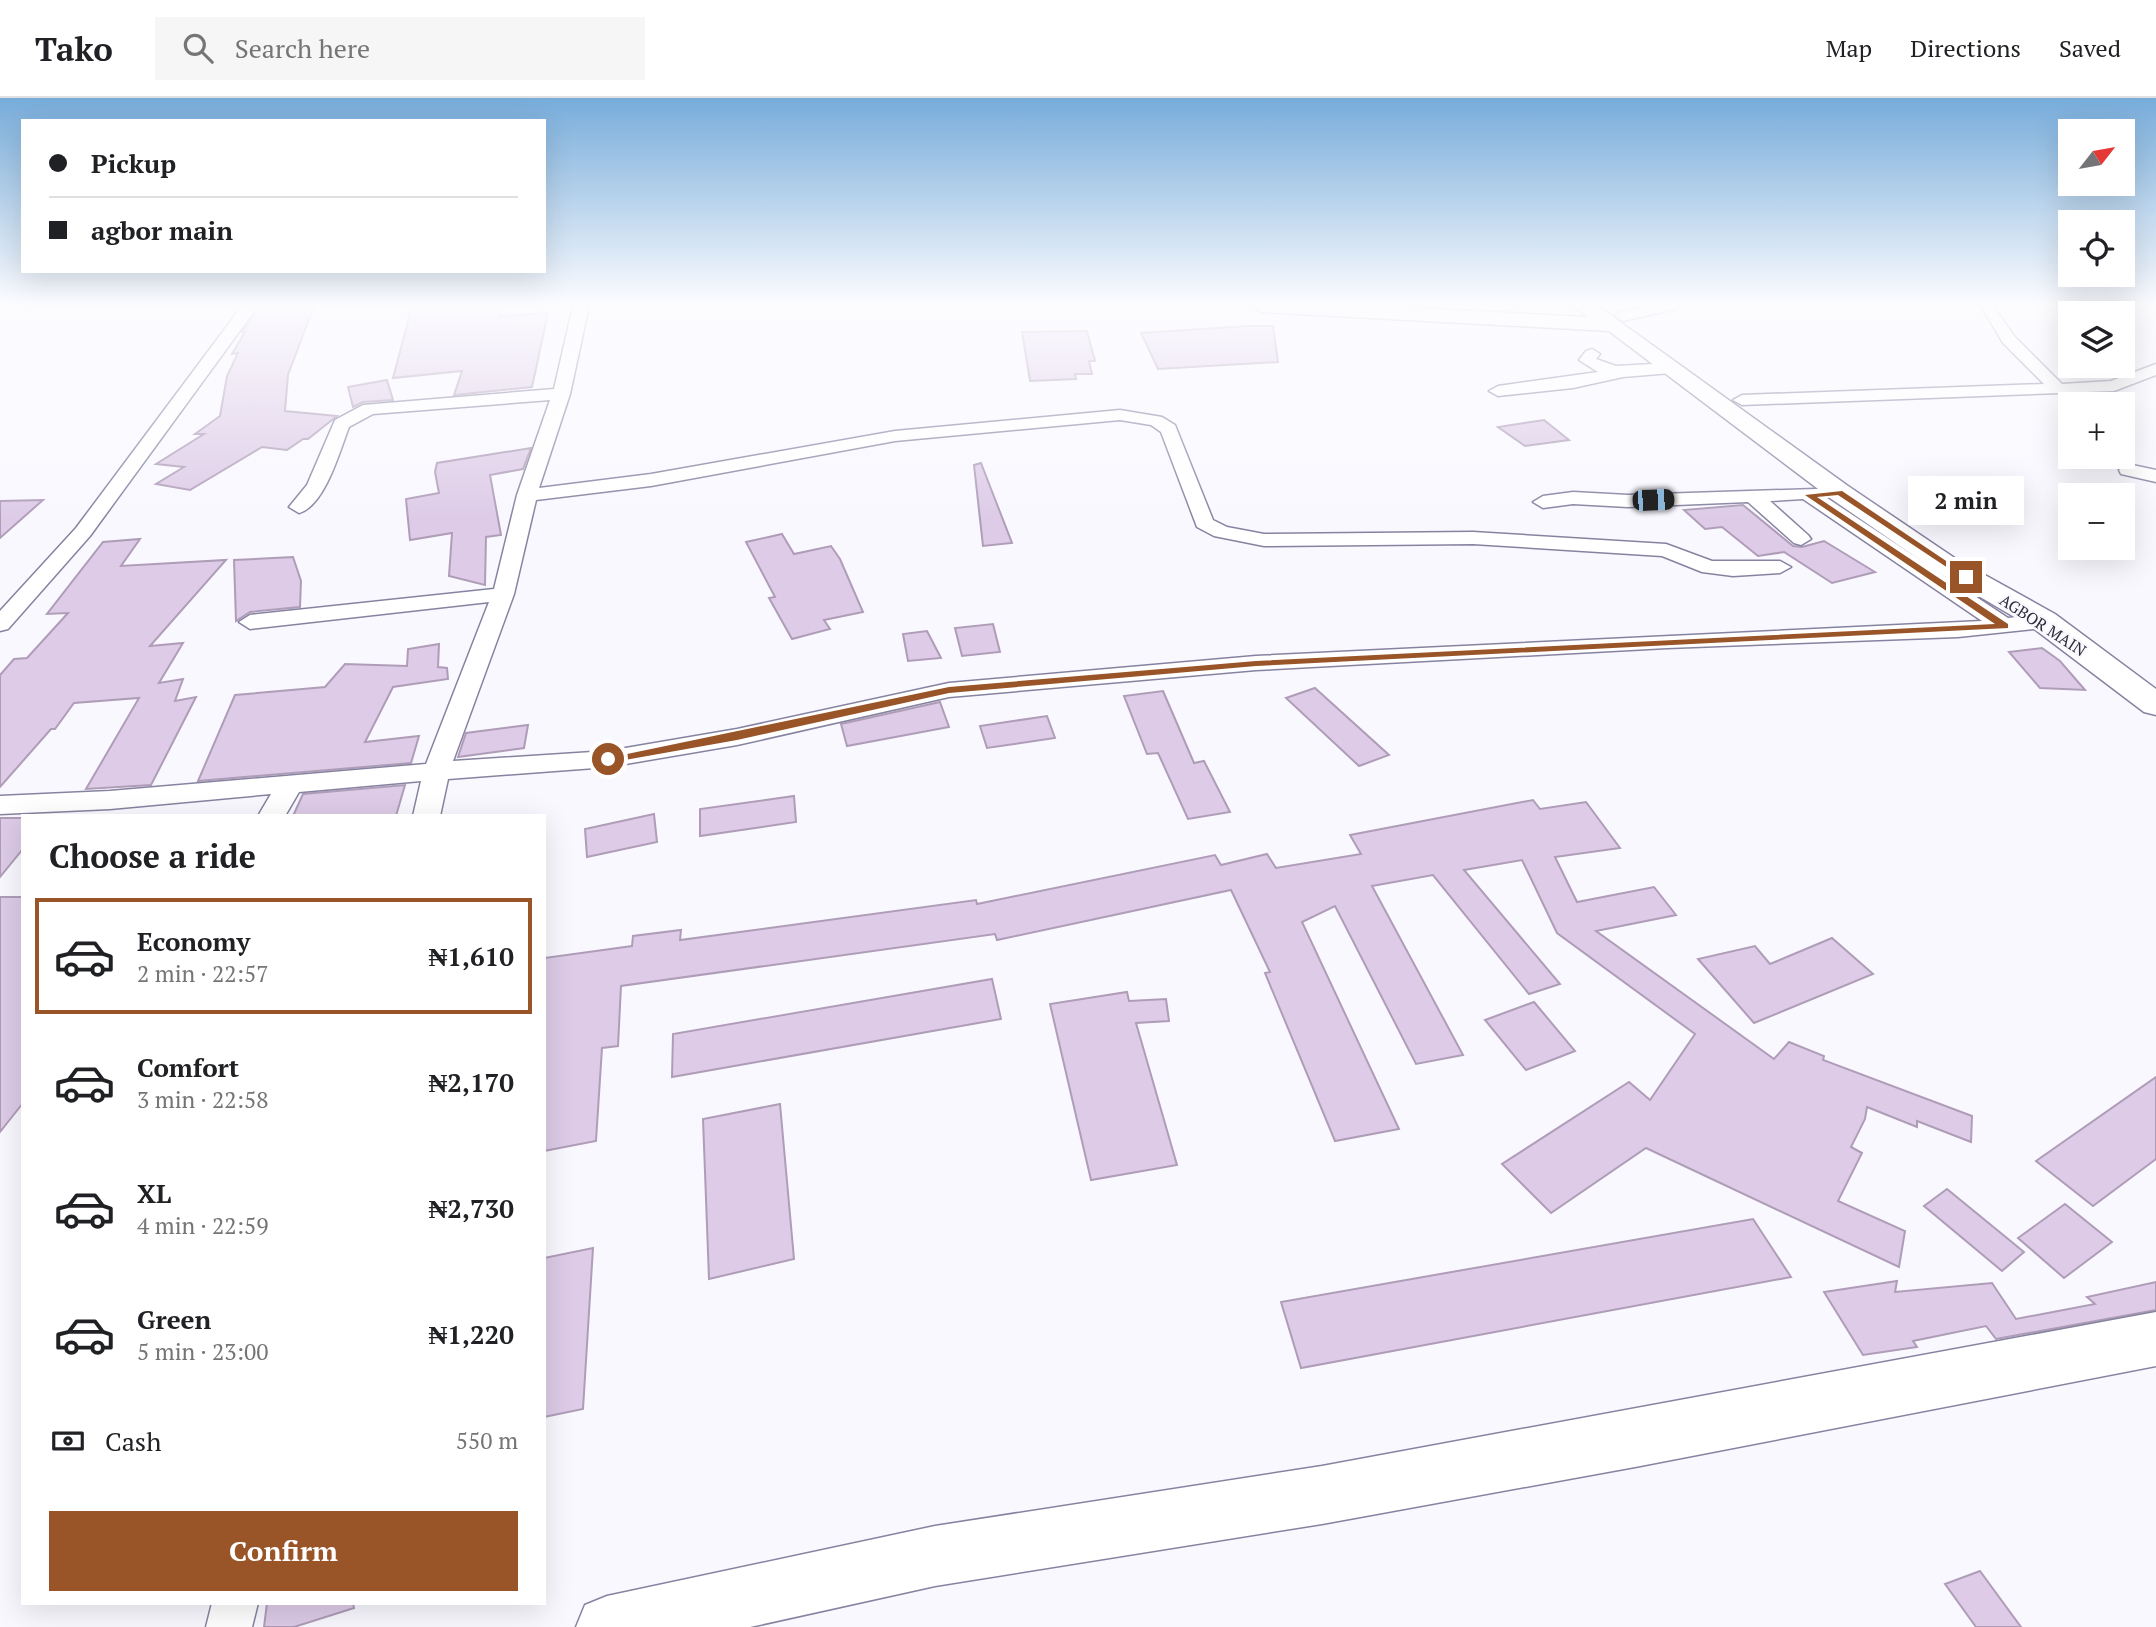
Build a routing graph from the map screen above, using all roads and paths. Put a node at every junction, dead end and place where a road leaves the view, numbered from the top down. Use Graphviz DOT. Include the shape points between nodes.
graph roads {
  1 [pos="195,377"];
  2 [pos="565,377"];
  3 [pos="1598,377"];
  4 [pos="1682,377"];
  5 [pos="1708,377"];
  6 [pos="2046,377"];
  7 [pos="2135,377"];
  8 [pos="2058,389"];
  9 [pos="1498,391"];
  10 [pos="561,394"];
  11 [pos="1742,400"];
  12 [pos="2128,470"];
  13 [pos="2156,476"];
  14 [pos="1839,492"];
  15 [pos="527,495"];
  16 [pos="1809,495"];
  17 [pos="1754,497"];
  18 [pos="1544,502"];
  19 [pos="299,507"];
  20 [pos="1801,539"];
  21 [pos="1780,567"];
  22 [pos="503,594"];
  23 [pos="2044,621"];
  24 [pos="250,622"];
  25 [pos="0,624"];
  26 [pos="2005,626"];
  27 [pos="2156,681"];
  28 [pos="2156,705"];
  29 [pos="436,772"];
  30 [pos="291,784"];
  31 [pos="0,805"];
  32 [pos="272,814"];
  33 [pos="426,814"];
  34 [pos="2156,1339"];
  35 [pos="234,1605"];
  36 [pos="229,1627"];
  37 [pos="607,1627"];
  1 -- 25 [label="street" via="83,533"];
  2 -- 10 [label="street"];
  3 -- 9 [label="street"];
  4 -- 14 [label="main road, AGBOR MAIN"];
  5 -- 11 [label="main road, AGBOR MAIN"];
  6 -- 8 [label="street"];
  7 -- 8 [label="street" via="2114,386"];
  8 -- 11 [label="street"];
  10 -- 15 [label="street"];
  10 -- 19 [label="street" via="369,409 341,424 316,487"];
  11 -- 27 [label="main road, AGBOR MAIN"];
  12 -- 13 [label="street"];
  14 -- 16 [label="street"];
  14 -- 23 [label="main road, AGBOR MAIN" via="1946,565"];
  15 -- 21 [label="street" via="652,480 895,436 1120,415 1156,421 1170,429 1204,523 1221,532 1264,540 1473,538 1666,550 1719,572"];
  15 -- 22 [label="street"];
  16 -- 17 [label="street"];
  16 -- 26 [label="street"];
  17 -- 18 [label="street"];
  17 -- 20 [label="street"];
  22 -- 24 [label="street"];
  22 -- 29 [label="street"];
  23 -- 26 [label="street"];
  23 -- 28 [label="main road, AGBOR MAIN"];
  26 -- 29 [label="street" via="1270,663 949,690 737,737 608,759"];
  29 -- 30 [label="street"];
  29 -- 33 [label="street"];
  30 -- 31 [label="street"];
  30 -- 32 [label="street"];
  34 -- 37 [label="main road" via="1390,1482 935,1556"];
  35 -- 36 [label="street"];
}
